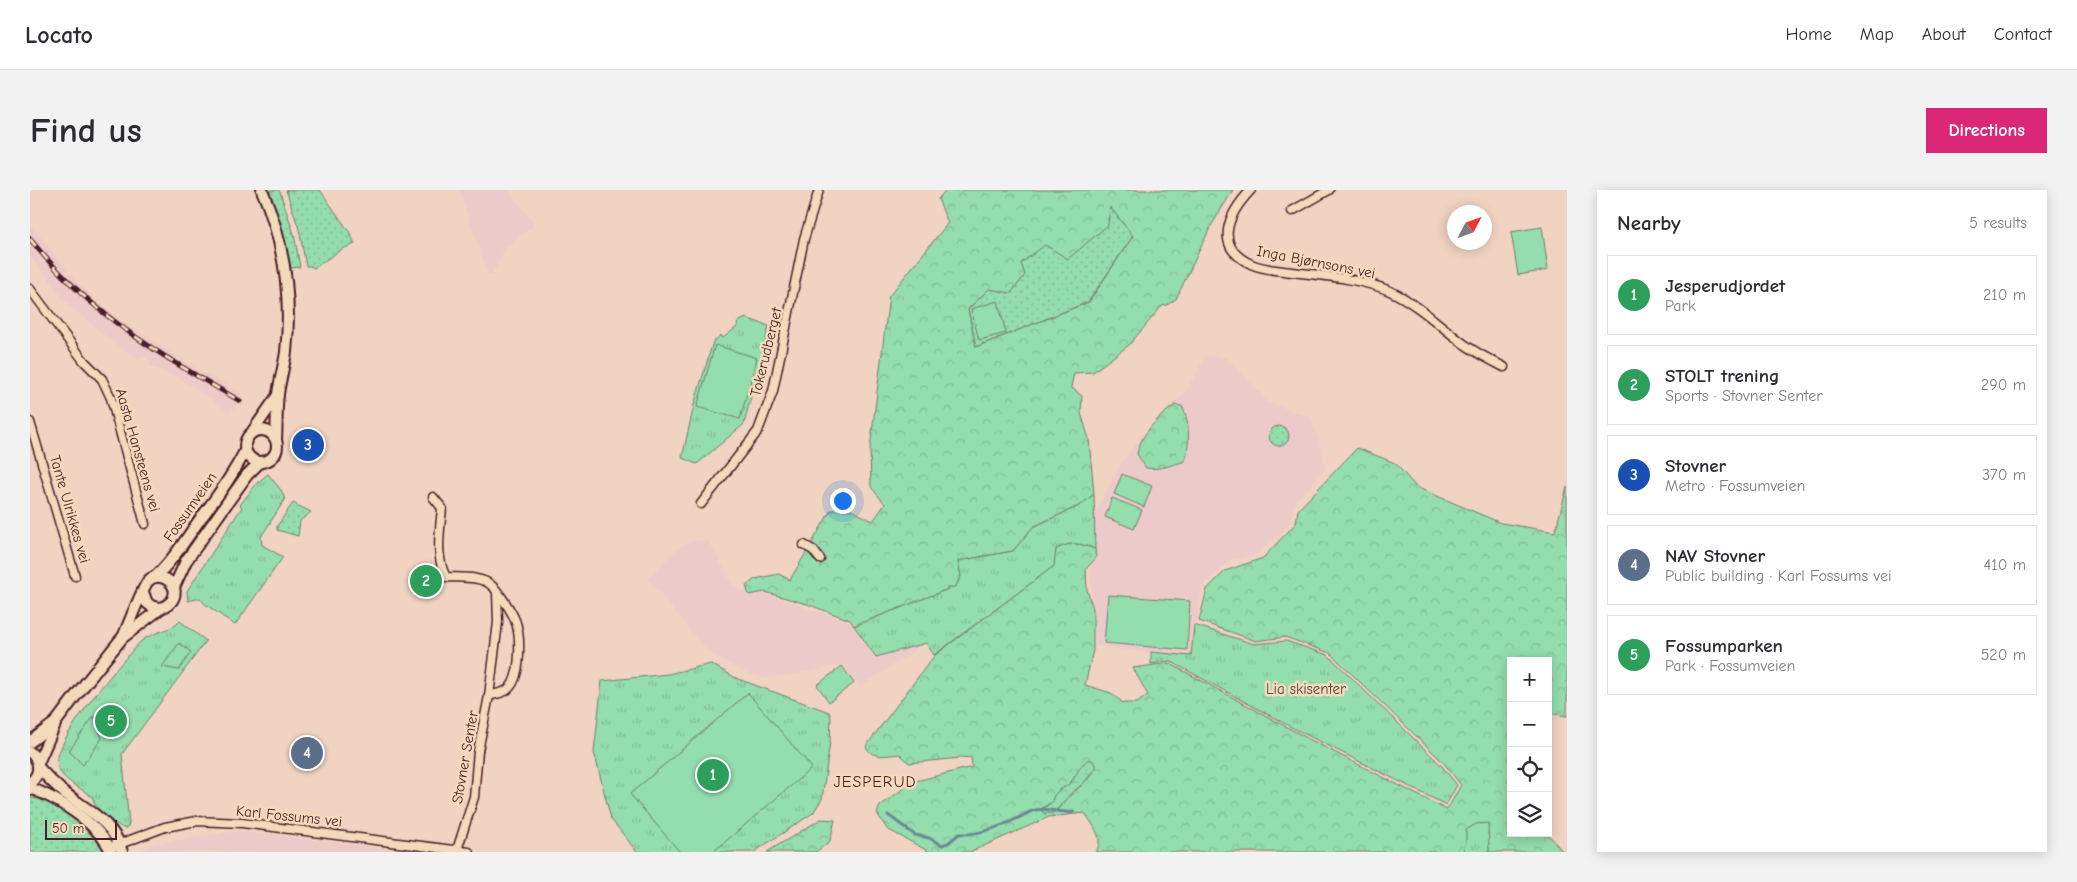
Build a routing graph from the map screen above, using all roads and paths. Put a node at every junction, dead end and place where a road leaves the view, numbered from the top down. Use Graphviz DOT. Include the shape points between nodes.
graph roads {
  1 [pos="262,190"];
  2 [pos="819,190"];
  3 [pos="1251,190"];
  4 [pos="1329,190"];
  5 [pos="1292,211"];
  6 [pos="30,290"];
  7 [pos="1504,367"];
  8 [pos="278,394"];
  9 [pos="30,422"];
  10 [pos="254,431"];
  11 [pos="276,440"];
  12 [pos="245,451"];
  13 [pos="260,462"];
  14 [pos="432,497"];
  15 [pos="701,504"];
  16 [pos="145,524"];
  17 [pos="804,545"];
  18 [pos="820,559"];
  19 [pos="76,576"];
  20 [pos="155,577"];
  21 [pos="174,587"];
  22 [pos="496,591"];
  23 [pos="143,592"];
  24 [pos="161,608"];
  25 [pos="122,638"];
  26 [pos="489,696"];
  27 [pos="56,722"];
  28 [pos="30,742"];
  29 [pos="30,752"];
  30 [pos="39,765"];
  31 [pos="30,783"];
  32 [pos="30,788"];
  33 [pos="121,848"];
  34 [pos="110,850"];
  35 [pos="457,850"];
  36 [pos="469,852"];
  1 -- 8 [label="street" via="275,224 288,291 288,332"];
  2 -- 15 [label="street, Tokerudberget" via="804,239 773,391 758,431"];
  3 -- 7 [label="street, Inga Bjørnsons vei" via="1232,213 1228,230 1231,245 1245,261 1262,268 1355,281 1389,291 1420,309 1480,355"];
  4 -- 5 [label="street"];
  6 -- 16 [label="street, Aasta Hansteens vei" via="84,361 102,379"];
  8 -- 10 [label="street"];
  8 -- 11 [label="street"];
  9 -- 19 [label="street, Tante Ulrikkes vei"];
  10 -- 11 [label="street" via="265,430"];
  10 -- 12 [label="street" via="246,440"];
  11 -- 13 [label="street" via="274,455"];
  12 -- 13 [label="street" via="250,458"];
  12 -- 20 [label="street, Fossumveien" via="207,511 171,561"];
  13 -- 21 [label="street, Fossumveien" via="247,475 186,562"];
  14 -- 22 [label="street, Stovner Senter" via="442,508 440,566 446,578 475,579 490,584"];
  17 -- 18 [label="street"];
  20 -- 21 [label="street" via="168,580"];
  20 -- 23 [label="street" via="147,582"];
  21 -- 24 [label="street" via="173,600"];
  22 -- 26 [label="street, Stovner Senter" via="498,622"];
  22 -- 26 [label="street, Stovner Senter" via="515,620 520,643 512,684 507,690"];
  23 -- 24 [label="street" via="150,605"];
  23 -- 25 [label="street"];
  24 -- 25 [label="street"];
  25 -- 27 [label="street"];
  26 -- 35 [label="street, Stovner Senter" via="478,751 474,796"];
  27 -- 28 [label="street"];
  27 -- 30 [label="street"];
  29 -- 30 [label="street"];
  30 -- 31 [label="street" via="37,776"];
  30 -- 33 [label="street" via="62,791 102,820"];
  32 -- 34 [label="street" via="56,800 89,824"];
  33 -- 34 [label="street, Karl Fossums vei"];
  33 -- 35 [label="street, Karl Fossums vei" via="173,825 196,821"];
  35 -- 36 [label="street, Karl Fossums vei"];
}
